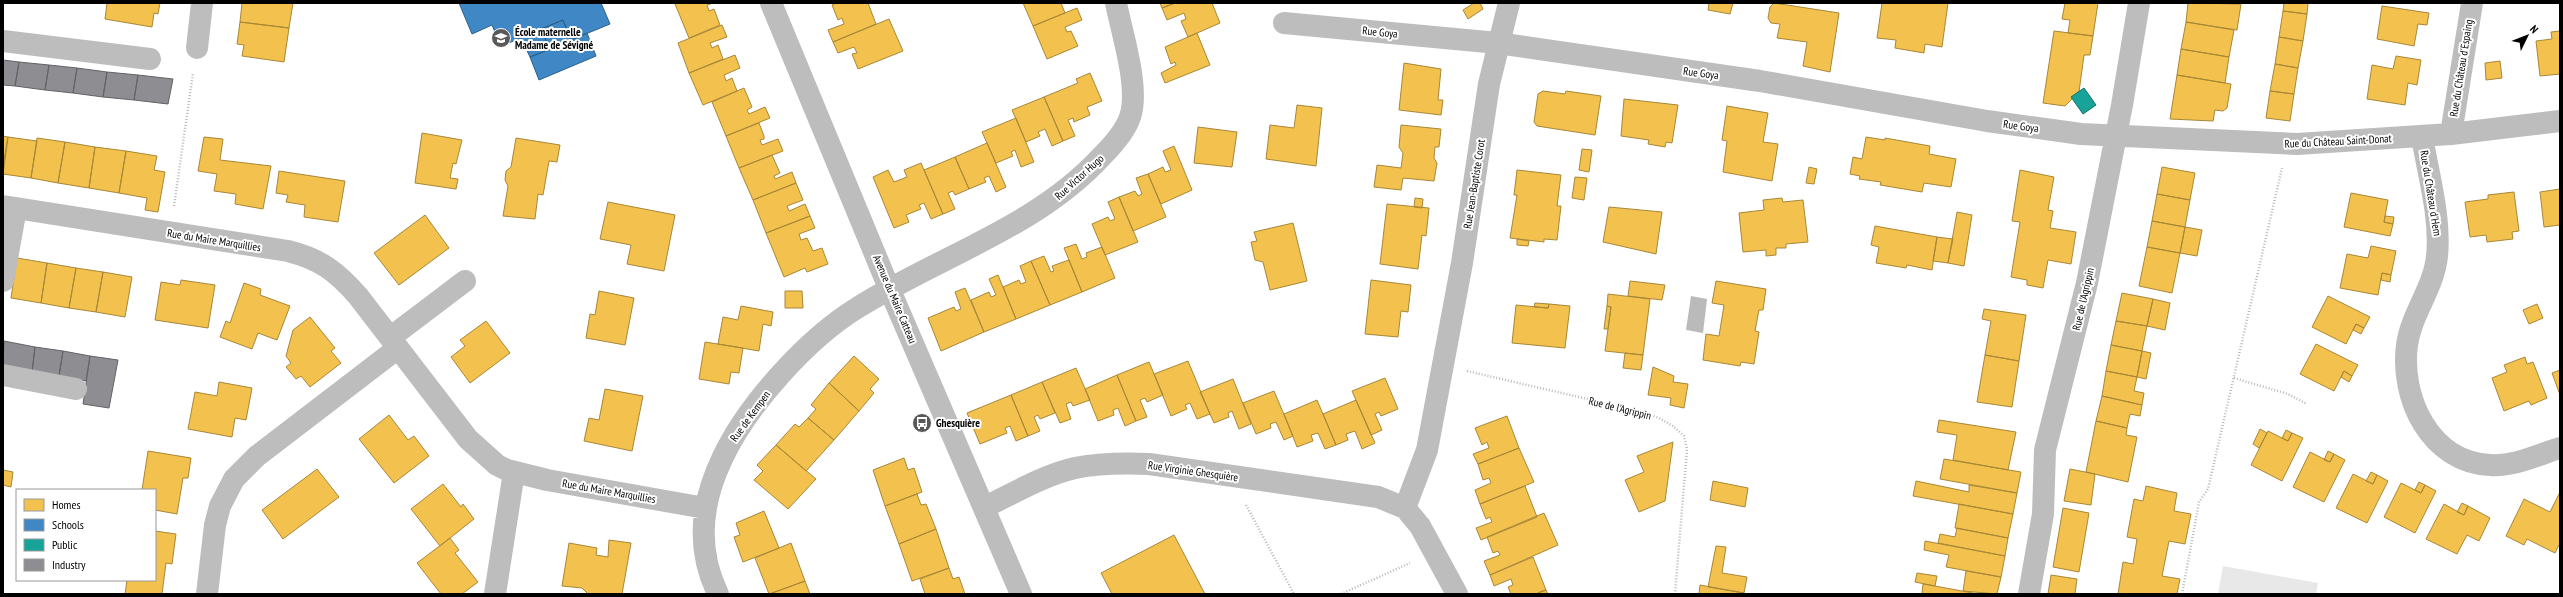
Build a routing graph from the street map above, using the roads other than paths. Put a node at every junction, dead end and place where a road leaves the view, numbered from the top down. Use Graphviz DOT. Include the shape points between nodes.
graph roads {
  1 [pos="202,3"];
  2 [pos="771,3"];
  3 [pos="1116,3"];
  4 [pos="1509,3"];
  5 [pos="2139,3"];
  6 [pos="2472,3"];
  7 [pos="1284,22"];
  8 [pos="3,41"];
  9 [pos="1498,43"];
  10 [pos="197,48"];
  11 [pos="150,58"];
  12 [pos="2560,121"];
  13 [pos="2116,134"];
  14 [pos="2451,134"];
  15 [pos="2422,136"];
  16 [pos="10,207"];
  17 [pos="3,281"];
  18 [pos="465,281"];
  19 [pos="889,288"];
  20 [pos="395,343"];
  21 [pos="3,375"];
  22 [pos="76,390"];
  23 [pos="2560,448"];
  24 [pos="514,472"];
  25 [pos="985,507"];
  26 [pos="705,508"];
  27 [pos="1405,508"];
  28 [pos="207,594"];
  29 [pos="495,594"];
  30 [pos="718,594"];
  31 [pos="1021,594"];
  32 [pos="1457,594"];
  33 [pos="2029,594"];
  1 -- 10 [label="street"];
  2 -- 19 [label="street, Avenue du Maire Catteau"];
  3 -- 19 [label="street, Rue Victor Hugo" via="1135,93 1129,119 1114,143 1078,180 1050,203 970,248"];
  4 -- 9 [label="street, Rue Jean-Baptiste Corot"];
  5 -- 13 [label="street, Rue de l'Agrippin"];
  6 -- 14 [label="street, Rue du Château d'Espaing"];
  7 -- 9 [label="street, Rue Goya"];
  8 -- 11 [label="street"];
  9 -- 13 [label="street, Rue Goya" via="1760,81 1986,121 2082,134"];
  9 -- 27 [label="street, Rue Jean-Baptiste Corot" via="1489,84 1462,263 1427,450"];
  12 -- 14 [label="street, Rue du Château Saint-Donat"];
  13 -- 15 [label="street, Rue du Château Saint-Donat" via="2160,139 2288,144"];
  13 -- 33 [label="street, Rue de l'Agrippin" via="2087,283 2045,450 2043,514"];
  14 -- 15 [label="street, Rue du Château Saint-Donat"];
  15 -- 23 [label="street, Rue du Château d'Hem" via="2438,239 2432,279 2407,344 2408,389 2418,418 2430,435 2448,451 2470,461 2490,465 2512,464"];
  16 -- 17 [label="street"];
  16 -- 20 [label="street, Rue du Maire Marquillies" via="288,251 318,260 345,280"];
  18 -- 20 [label="street"];
  19 -- 25 [label="street, Avenue du Maire Catteau"];
  19 -- 26 [label="street, Rue de Kempen" via="831,325 782,374 735,433 716,472"];
  20 -- 24 [label="street, Rue du Maire Marquillies" via="468,439 497,464"];
  20 -- 28 [label="street" via="256,456 234,479 220,506 215,525"];
  21 -- 22 [label="street"];
  24 -- 26 [label="street, Rue du Maire Marquillies"];
  24 -- 29 [label="street"];
  25 -- 27 [label="street, Rue Virginie Ghesquière" via="1050,476 1088,466 1149,464 1378,497"];
  25 -- 31 [label="street, Avenue du Maire Catteau"];
  26 -- 30 [label="street, Rue de Kempen" via="704,547 712,582"];
  27 -- 32 [label="street" via="1420,526"];
}
